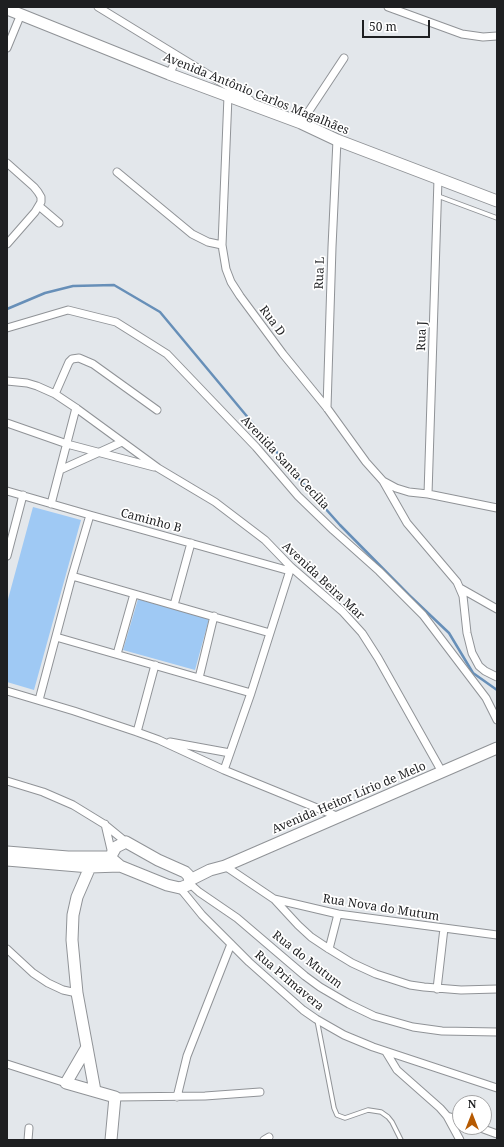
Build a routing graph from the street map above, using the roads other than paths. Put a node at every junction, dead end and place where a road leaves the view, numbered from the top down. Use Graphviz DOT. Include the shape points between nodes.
graph roads {
  1 [pos="98,7"];
  2 [pos="388,7"];
  3 [pos="7,9"];
  4 [pos="21,14"];
  5 [pos="497,36"];
  6 [pos="7,48"];
  7 [pos="178,57"];
  8 [pos="344,58"];
  9 [pos="169,74"];
  10 [pos="228,96"];
  11 [pos="266,110"];
  12 [pos="301,123"];
  13 [pos="337,140"];
  14 [pos="7,163"];
  15 [pos="117,172"];
  16 [pos="438,179"];
  17 [pos="437,195"];
  18 [pos="497,201"];
  19 [pos="37,209"];
  20 [pos="497,218"];
  21 [pos="59,223"];
  22 [pos="7,244"];
  23 [pos="222,246"];
  24 [pos="7,328"];
  25 [pos="7,381"];
  26 [pos="55,394"];
  27 [pos="76,408"];
  28 [pos="327,408"];
  29 [pos="157,410"];
  30 [pos="7,423"];
  31 [pos="122,442"];
  32 [pos="67,444"];
  33 [pos="99,453"];
  34 [pos="158,468"];
  35 [pos="60,470"];
  36 [pos="383,481"];
  37 [pos="7,491"];
  38 [pos="428,494"];
  39 [pos="23,495"];
  40 [pos="51,504"];
  41 [pos="497,508"];
  42 [pos="90,515"];
  43 [pos="191,543"];
  44 [pos="7,556"];
  45 [pos="291,569"];
  46 [pos="72,576"];
  47 [pos="460,588"];
  48 [pos="134,594"];
  49 [pos="174,605"];
  50 [pos="497,609"];
  51 [pos="214,616"];
  52 [pos="270,633"];
  53 [pos="56,637"];
  54 [pos="117,654"];
  55 [pos="156,665"];
  56 [pos="497,677"];
  57 [pos="199,678"];
  58 [pos="7,691"];
  59 [pos="251,693"];
  60 [pos="39,700"];
  61 [pos="497,720"];
  62 [pos="137,732"];
  63 [pos="159,740"];
  64 [pos="497,748"];
  65 [pos="230,753"];
  66 [pos="224,770"];
  67 [pos="442,772"];
  68 [pos="7,781"];
  69 [pos="339,817"];
  70 [pos="104,824"];
  71 [pos="126,842"];
  72 [pos="7,852"];
  73 [pos="112,855"];
  74 [pos="7,860"];
  75 [pos="90,866"];
  76 [pos="120,866"];
  77 [pos="225,866"];
  78 [pos="179,869"];
  79 [pos="210,870"];
  80 [pos="186,884"];
  81 [pos="199,892"];
  82 [pos="189,898"];
  83 [pos="274,899"];
  84 [pos="338,914"];
  85 [pos="444,928"];
  86 [pos="497,935"];
  87 [pos="231,944"];
  88 [pos="7,949"];
  89 [pos="329,949"];
  90 [pos="437,988"];
  91 [pos="497,989"];
  92 [pos="77,993"];
  93 [pos="316,1019"];
  94 [pos="497,1032"];
  95 [pos="87,1047"];
  96 [pos="386,1052"];
  97 [pos="7,1064"];
  98 [pos="66,1083"];
  99 [pos="497,1088"];
  100 [pos="95,1092"];
  101 [pos="260,1092"];
  102 [pos="115,1097"];
  103 [pos="177,1097"];
  104 [pos="447,1116"];
  105 [pos="452,1118"];
  106 [pos="28,1128"];
  107 [pos="28,1140"];
  108 [pos="111,1140"];
  109 [pos="401,1140"];
  110 [pos="460,1140"];
  1 -- 7 [label="street"];
  2 -- 5 [label="street" via="462,34"];
  3 -- 4 [label="street, Avenida Antônio Carlos Magalhães"];
  4 -- 6 [label="street"];
  4 -- 9 [label="street, Avenida Antônio Carlos Magalhães"];
  7 -- 9 [label="street"];
  7 -- 11 [label="street"];
  8 -- 12 [label="street"];
  9 -- 10 [label="street, Avenida Antônio Carlos Magalhães"];
  10 -- 11 [label="street, Avenida Antônio Carlos Magalhães"];
  10 -- 23 [label="street, Rua D"];
  11 -- 12 [label="street, Avenida Antônio Carlos Magalhães"];
  12 -- 13 [label="street, Avenida Antônio Carlos Magalhães"];
  13 -- 16 [label="street, Avenida Antônio Carlos Magalhães"];
  13 -- 28 [label="street, Rua L"];
  14 -- 19 [label="street" via="38,192 41,197"];
  15 -- 23 [label="street" via="192,234 204,241"];
  16 -- 17 [label="street, Rua J"];
  16 -- 18 [label="street, Avenida Antônio Carlos Magalhães"];
  17 -- 20 [label="lane"];
  17 -- 38 [label="street, Rua J"];
  19 -- 21 [label="street"];
  19 -- 22 [label="street"];
  23 -- 28 [label="street, Rua D" via="226,269 240,296"];
  24 -- 61 [label="street, Avenida Santa Cecília" via="68,310 116,322 166,354 256,447 298,496 423,615 486,698"];
  25 -- 26 [label="street, Avenida Beira Mar" via="27,383"];
  26 -- 27 [label="street, Avenida Beira Mar"];
  26 -- 29 [label="street" via="69,362 79,358"];
  27 -- 31 [label="street, Avenida Beira Mar"];
  27 -- 32 [label="street"];
  28 -- 36 [label="street, Rua D" via="357,451"];
  30 -- 32 [label="street, Avenida Beira Mar"];
  31 -- 33 [label="street"];
  31 -- 34 [label="street, Avenida Beira Mar"];
  32 -- 33 [label="street, Avenida Beira Mar"];
  32 -- 35 [label="street"];
  33 -- 34 [label="street, Avenida Beira Mar"];
  33 -- 35 [label="street"];
  34 -- 45 [label="street, Avenida Beira Mar" via="233,515 265,540"];
  35 -- 40 [label="street"];
  36 -- 38 [label="street, Rua D" via="409,492"];
  36 -- 47 [label="street" via="406,523 453,576"];
  37 -- 39 [label="street, Caminho B"];
  38 -- 41 [label="street, Rua D"];
  39 -- 40 [label="street, Caminho B"];
  39 -- 44 [label="street"];
  40 -- 42 [label="street, Caminho B"];
  42 -- 43 [label="street, Caminho B"];
  42 -- 46 [label="street"];
  43 -- 45 [label="street, Caminho B"];
  43 -- 49 [label="street"];
  45 -- 52 [label="street"];
  45 -- 67 [label="street, Avenida Beira Mar" via="342,611 371,645"];
  46 -- 48 [label="street"];
  46 -- 53 [label="street"];
  47 -- 50 [label="street"];
  47 -- 56 [label="street" via="472,653 479,666"];
  48 -- 49 [label="street"];
  48 -- 54 [label="street"];
  49 -- 51 [label="street"];
  51 -- 52 [label="street"];
  51 -- 57 [label="street"];
  52 -- 59 [label="street"];
  53 -- 54 [label="street"];
  53 -- 60 [label="street"];
  54 -- 55 [label="street"];
  55 -- 57 [label="street"];
  55 -- 62 [label="street"];
  57 -- 59 [label="street"];
  58 -- 60 [label="street"];
  59 -- 65 [label="street"];
  60 -- 62 [label="street"];
  62 -- 63 [label="street"];
  63 -- 65 [label="street"];
  63 -- 66 [label="street"];
  64 -- 67 [label="street, Avenida Heitor Lírio de Melo"];
  65 -- 66 [label="street"];
  66 -- 69 [label="street"];
  67 -- 69 [label="street, Avenida Heitor Lírio de Melo"];
  68 -- 70 [label="street" via="63,800"];
  69 -- 77 [label="street, Avenida Heitor Lírio de Melo"];
  70 -- 71 [label="street"];
  70 -- 73 [label="street"];
  71 -- 73 [label="street" via="116,847"];
  71 -- 78 [label="street"];
  72 -- 73 [label="street" via="68,857"];
  73 -- 76 [label="street"];
  74 -- 75 [label="street"];
  75 -- 76 [label="street"];
  75 -- 92 [label="street" via="77,897 72,926"];
  76 -- 80 [label="street" via="167,885"];
  77 -- 79 [label="street, Avenida Heitor Lírio de Melo"];
  77 -- 83 [label="street, Rua Nova do Mutum"];
  78 -- 79 [label="street, Avenida Heitor Lírio de Melo"];
  78 -- 80 [label="street" via="188,875"];
  79 -- 80 [label="street, Avenida Heitor Lírio de Melo"];
  80 -- 81 [label="street, Rua do Mutum"];
  80 -- 82 [label="street, Rua Primavera"];
  81 -- 82 [label="street"];
  81 -- 94 [label="street, Rua do Mutum" via="237,918 320,987 354,1007 413,1027 442,1031"];
  82 -- 87 [label="street, Rua Primavera"];
  83 -- 84 [label="street, Rua Nova do Mutum"];
  83 -- 89 [label="street" via="298,925"];
  84 -- 85 [label="street, Rua Nova do Mutum"];
  84 -- 89 [label="street"];
  85 -- 86 [label="street, Rua Nova do Mutum"];
  85 -- 90 [label="street"];
  87 -- 93 [label="street, Rua Primavera" via="288,998"];
  87 -- 103 [label="street" via="187,1056"];
  88 -- 92 [label="street" via="48,983"];
  89 -- 90 [label="street" via="376,974 410,985"];
  90 -- 91 [label="street"];
  92 -- 95 [label="street"];
  93 -- 96 [label="street, Rua Primavera"];
  93 -- 109 [label="lane" via="337,1115 345,1118 368,1110 381,1112 392,1122"];
  95 -- 98 [label="street"];
  95 -- 100 [label="street"];
  96 -- 99 [label="street, Rua Primavera"];
  96 -- 104 [label="street" via="397,1070"];
  97 -- 98 [label="street"];
  98 -- 100 [label="street"];
  100 -- 102 [label="street"];
  101 -- 103 [label="street"];
  102 -- 103 [label="street"];
  102 -- 108 [label="street"];
  104 -- 105 [label="street"];
  104 -- 110 [label="street"];
  106 -- 107 [label="street"];
}
